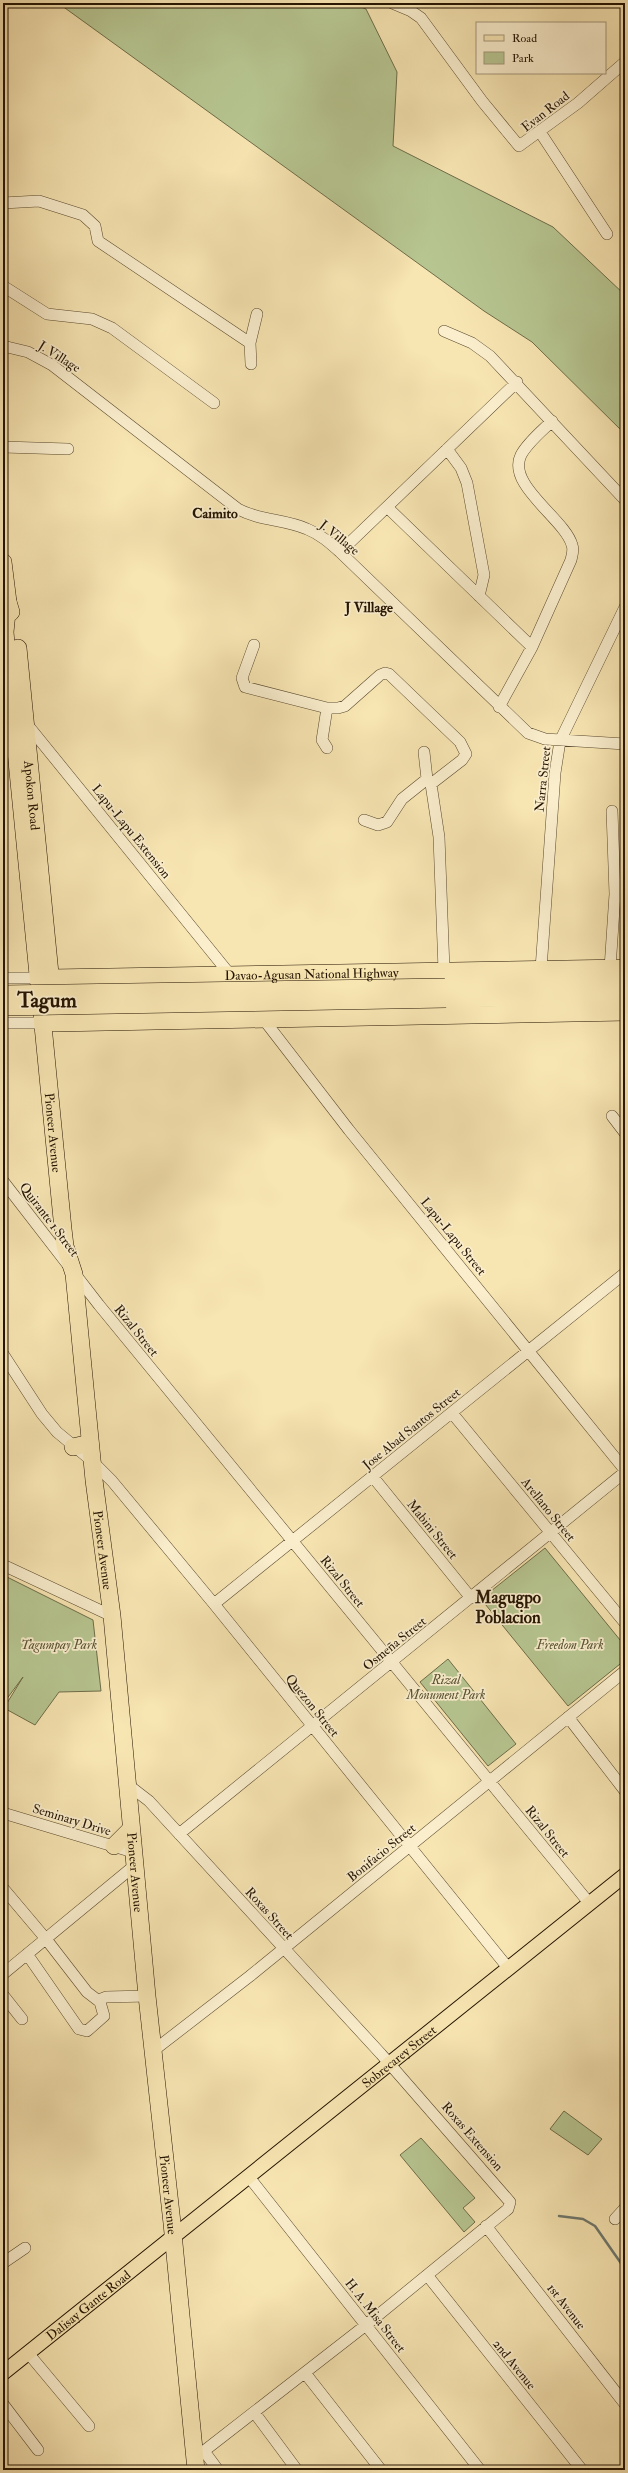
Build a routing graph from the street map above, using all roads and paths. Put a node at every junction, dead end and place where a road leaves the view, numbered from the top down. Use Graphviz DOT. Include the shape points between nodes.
graph roads {
  1 [pos="392,3"];
  2 [pos="625,62"];
  3 [pos="540,132"];
  4 [pos="3,202"];
  5 [pos="607,234"];
  6 [pos="3,286"];
  7 [pos="257,314"];
  8 [pos="444,331"];
  9 [pos="250,343"];
  10 [pos="3,346"];
  11 [pos="251,364"];
  12 [pos="516,382"];
  13 [pos="214,403"];
  14 [pos="552,421"];
  15 [pos="3,447"];
  16 [pos="447,448"];
  17 [pos="68,449"];
  18 [pos="625,500"];
  19 [pos="388,508"];
  20 [pos="340,552"];
  21 [pos="3,562"];
  22 [pos="479,596"];
  23 [pos="5,604"];
  24 [pos="625,606"];
  25 [pos="254,645"];
  26 [pos="532,647"];
  27 [pos="12,705"];
  28 [pos="499,707"];
  29 [pos="327,708"];
  30 [pos="26,723"];
  31 [pos="560,741"];
  32 [pos="624,743"];
  33 [pos="327,748"];
  34 [pos="424,752"];
  35 [pos="429,782"];
  36 [pos="612,811"];
  37 [pos="364,820"];
  38 [pos="618,968"];
  39 [pos="541,969"];
  40 [pos="230,974"];
  41 [pos="3,978"];
  42 [pos="45,983"];
  43 [pos="625,984"];
  44 [pos="445,985"];
  45 [pos="3,990"];
  46 [pos="3,994"];
  47 [pos="625,996"];
  48 [pos="3,1007"];
  49 [pos="3,1012"];
  50 [pos="625,1012"];
  51 [pos="48,1017"];
  52 [pos="263,1019"];
  53 [pos="3,1023"];
  54 [pos="612,1116"];
  55 [pos="625,1133"];
  56 [pos="3,1181"];
  57 [pos="625,1273"];
  58 [pos="74,1274"];
  59 [pos="530,1352"];
  60 [pos="3,1354"];
  61 [pos="452,1413"];
  62 [pos="90,1443"];
  63 [pos="73,1447"];
  64 [pos="92,1461"];
  65 [pos="625,1471"];
  66 [pos="373,1477"];
  67 [pos="551,1533"];
  68 [pos="293,1542"];
  69 [pos="3,1565"];
  70 [pos="471,1598"];
  71 [pos="214,1604"];
  72 [pos="112,1616"];
  73 [pos="625,1623"];
  74 [pos="392,1663"];
  75 [pos="625,1671"];
  76 [pos="568,1717"];
  77 [pos="313,1727"];
  78 [pos="489,1781"];
  79 [pos="127,1784"];
  80 [pos="625,1791"];
  81 [pos="3,1813"];
  82 [pos="131,1830"];
  83 [pos="179,1834"];
  84 [pos="114,1846"];
  85 [pos="410,1847"];
  86 [pos="134,1859"];
  87 [pos="625,1875"];
  88 [pos="3,1888"];
  89 [pos="590,1904"];
  90 [pos="46,1939"];
  91 [pos="283,1949"];
  92 [pos="27,1954"];
  93 [pos="509,1969"];
  94 [pos="3,1974"];
  95 [pos="3,1995"];
  96 [pos="147,1996"];
  97 [pos="100,2002"];
  98 [pos="22,2019"];
  99 [pos="153,2051"];
  100 [pos="390,2064"];
  101 [pos="249,2177"];
  102 [pos="625,2208"];
  103 [pos="615,2219"];
  104 [pos="486,2226"];
  105 [pos="173,2238"];
  106 [pos="25,2248"];
  107 [pos="3,2263"];
  108 [pos="427,2275"];
  109 [pos="366,2325"];
  110 [pos="28,2353"];
  111 [pos="3,2373"];
  112 [pos="305,2373"];
  113 [pos="3,2404"];
  114 [pos="625,2404"];
  115 [pos="254,2412"];
  116 [pos="89,2426"];
  117 [pos="38,2450"];
  118 [pos="199,2451"];
  119 [pos="196,2470"];
  120 [pos="218,2470"];
  121 [pos="297,2470"];
  122 [pos="381,2470"];
  123 [pos="480,2470"];
  124 [pos="582,2470"];
  1 -- 3 [label="street, Evan Road" via="421,18 517,146 524,145"];
  2 -- 3 [label="street, Evan Road"];
  3 -- 5 [label="street"];
  4 -- 9 [label="street" via="39,201 83,215 95,226 98,241"];
  6 -- 13 [label="street" via="47,314 92,319 112,328"];
  7 -- 9 [label="street"];
  8 -- 12 [label="street" via="482,349"];
  9 -- 11 [label="street"];
  10 -- 20 [label="street, J. Village" via="28,352 52,365 238,509 252,516 306,528 318,534"];
  12 -- 14 [label="street"];
  12 -- 16 [label="street"];
  14 -- 18 [label="street"];
  14 -- 26 [label="street" via="525,448 520,457 519,468 528,488 570,538 573,549 571,560"];
  15 -- 17 [label="street"];
  16 -- 19 [label="street"];
  16 -- 22 [label="street" via="461,468 467,483 484,575"];
  19 -- 20 [label="street"];
  19 -- 22 [label="street"];
  20 -- 28 [label="street, J. Village"];
  21 -- 23 [label="highway, Apokon Road"];
  22 -- 26 [label="street"];
  23 -- 27 [label="highway, Apokon Road"];
  23 -- 30 [label="highway, Apokon Road" via="16,626"];
  24 -- 31 [label="street, Narra Street"];
  25 -- 29 [label="street" via="242,678 245,687"];
  26 -- 28 [label="street"];
  27 -- 30 [label="street, Lapu-Lapu Extension"];
  27 -- 42 [label="highway, Apokon Road"];
  28 -- 31 [label="street, J. Village" via="528,733"];
  29 -- 33 [label="street" via="322,740"];
  29 -- 35 [label="street" via="345,706 380,675 389,674 464,748 466,754 462,760"];
  30 -- 40 [label="street, Lapu-Lapu Extension"];
  30 -- 42 [label="highway, Apokon Road"];
  31 -- 32 [label="street, J. Village"];
  31 -- 39 [label="street, Narra Street" via="555,773"];
  34 -- 35 [label="street"];
  35 -- 37 [label="street" via="402,799 387,822 378,825"];
  35 -- 44 [label="street" via="439,837"];
  36 -- 38 [label="street"];
  38 -- 39 [label="highway, Davao-Agusan National Highway"];
  39 -- 44 [label="highway, Davao-Agusan National Highway"];
  40 -- 42 [label="highway, Davao-Agusan National Highway"];
  40 -- 44 [label="highway, Davao-Agusan National Highway"];
  40 -- 52 [label="street, Lapu-Lapu Extension"];
  41 -- 42 [label="street"];
  42 -- 45 [label="highway, Davao-Agusan National Highway"];
  42 -- 51 [label="highway, Pioneer Avenue"];
  43 -- 44 [label="highway, Davao-Agusan National Highway"];
  44 -- 46 [label="highway, Davao-Agusan National Highway, bridge"];
  44 -- 47 [label="highway, Davao-Agusan National Highway"];
  44 -- 48 [label="highway, Davao-Agusan National Highway, bridge"];
  49 -- 51 [label="highway"];
  50 -- 52 [label="highway"];
  51 -- 52 [label="highway"];
  51 -- 53 [label="street"];
  51 -- 58 [label="highway, Pioneer Avenue" via="65,1246"];
  52 -- 59 [label="street, Lapu-Lapu Street" via="349,1130"];
  54 -- 55 [label="street"];
  56 -- 58 [label="street, Quirante 1 Street"];
  57 -- 59 [label="street, Jose Abad Santos Street"];
  58 -- 62 [label="highway, Pioneer Avenue"];
  58 -- 68 [label="street, Rizal Street"];
  59 -- 61 [label="street, Jose Abad Santos Street"];
  59 -- 65 [label="street, Lapu-Lapu Street"];
  60 -- 63 [label="street, Quezon Street" via="42,1414"];
  61 -- 66 [label="street, Jose Abad Santos Street"];
  61 -- 67 [label="street, Arellano Street"];
  62 -- 63 [label="highway"];
  62 -- 64 [label="highway, Pioneer Avenue"];
  63 -- 64 [label="street, Quezon Street"];
  64 -- 71 [label="street, Quezon Street" via="112,1481"];
  64 -- 72 [label="highway, Pioneer Avenue"];
  65 -- 67 [label="street, Osmeña Street"];
  66 -- 68 [label="street, Jose Abad Santos Street"];
  66 -- 70 [label="street, Mabini Street"];
  67 -- 70 [label="street, Osmeña Street"];
  67 -- 73 [label="street, Arellano Street"];
  68 -- 71 [label="street, Jose Abad Santos Street"];
  68 -- 74 [label="street, Rizal Street"];
  69 -- 72 [label="street"];
  70 -- 74 [label="street, Osmeña Street"];
  71 -- 77 [label="street, Quezon Street"];
  72 -- 79 [label="highway, Pioneer Avenue"];
  74 -- 77 [label="street, Osmeña Street"];
  74 -- 78 [label="street, Rizal Street"];
  75 -- 76 [label="street, Bonifacio Street"];
  76 -- 78 [label="street, Bonifacio Street"];
  76 -- 80 [label="street"];
  77 -- 83 [label="street, Osmeña Street"];
  77 -- 85 [label="street, Quezon Street"];
  78 -- 85 [label="street, Bonifacio Street"];
  78 -- 89 [label="street, Rizal Street"];
  79 -- 82 [label="highway, Pioneer Avenue"];
  79 -- 83 [label="street, Roxas Street" via="146,1798"];
  81 -- 84 [label="street, Seminary Drive"];
  82 -- 84 [label="highway"];
  82 -- 86 [label="highway, Pioneer Avenue"];
  83 -- 91 [label="street, Roxas Street"];
  84 -- 86 [label="street, Seminary Drive"];
  85 -- 91 [label="street, Bonifacio Street"];
  85 -- 93 [label="street, Quezon Street"];
  86 -- 90 [label="street"];
  86 -- 96 [label="highway, Pioneer Avenue"];
  87 -- 89 [label="main road, Sobrecarey Street"];
  88 -- 90 [label="street"];
  89 -- 93 [label="main road, Sobrecarey Street"];
  90 -- 92 [label="street"];
  90 -- 97 [label="street" via="87,1992"];
  91 -- 99 [label="street, Bonifacio Street"];
  91 -- 100 [label="street, Roxas Street"];
  92 -- 94 [label="street"];
  92 -- 97 [label="street" via="79,2029 87,2031 102,2020 104,2016"];
  93 -- 100 [label="main road, Sobrecarey Street"];
  95 -- 98 [label="street"];
  96 -- 97 [label="street" via="106,1997"];
  96 -- 99 [label="highway, Pioneer Avenue"];
  99 -- 105 [label="highway, Pioneer Avenue"];
  100 -- 101 [label="main road, Sobrecarey Street"];
  100 -- 104 [label="street, Roxas Extension" via="509,2199 508,2209"];
  101 -- 105 [label="main road, Sobrecarey Street"];
  101 -- 109 [label="street, H. A. Misa Street"];
  102 -- 103 [label="street"];
  104 -- 108 [label="street, Roxas Extension"];
  104 -- 114 [label="street, 1st Avenue"];
  105 -- 110 [label="main road, Dalisay Gante Road"];
  105 -- 118 [label="highway, Pioneer Avenue"];
  106 -- 107 [label="street"];
  108 -- 109 [label="street, Roxas Extension"];
  108 -- 124 [label="street, 2nd Avenue"];
  109 -- 112 [label="street, Roxas Extension"];
  109 -- 123 [label="street, H. A. Misa Street"];
  110 -- 111 [label="main road, Dalisay Gante Road"];
  110 -- 116 [label="street"];
  112 -- 115 [label="street, Roxas Extension"];
  112 -- 122 [label="street"];
  113 -- 117 [label="street"];
  115 -- 118 [label="street, Roxas Extension"];
  115 -- 121 [label="street"];
  118 -- 119 [label="highway, Pioneer Avenue"];
  118 -- 120 [label="street"];
}
